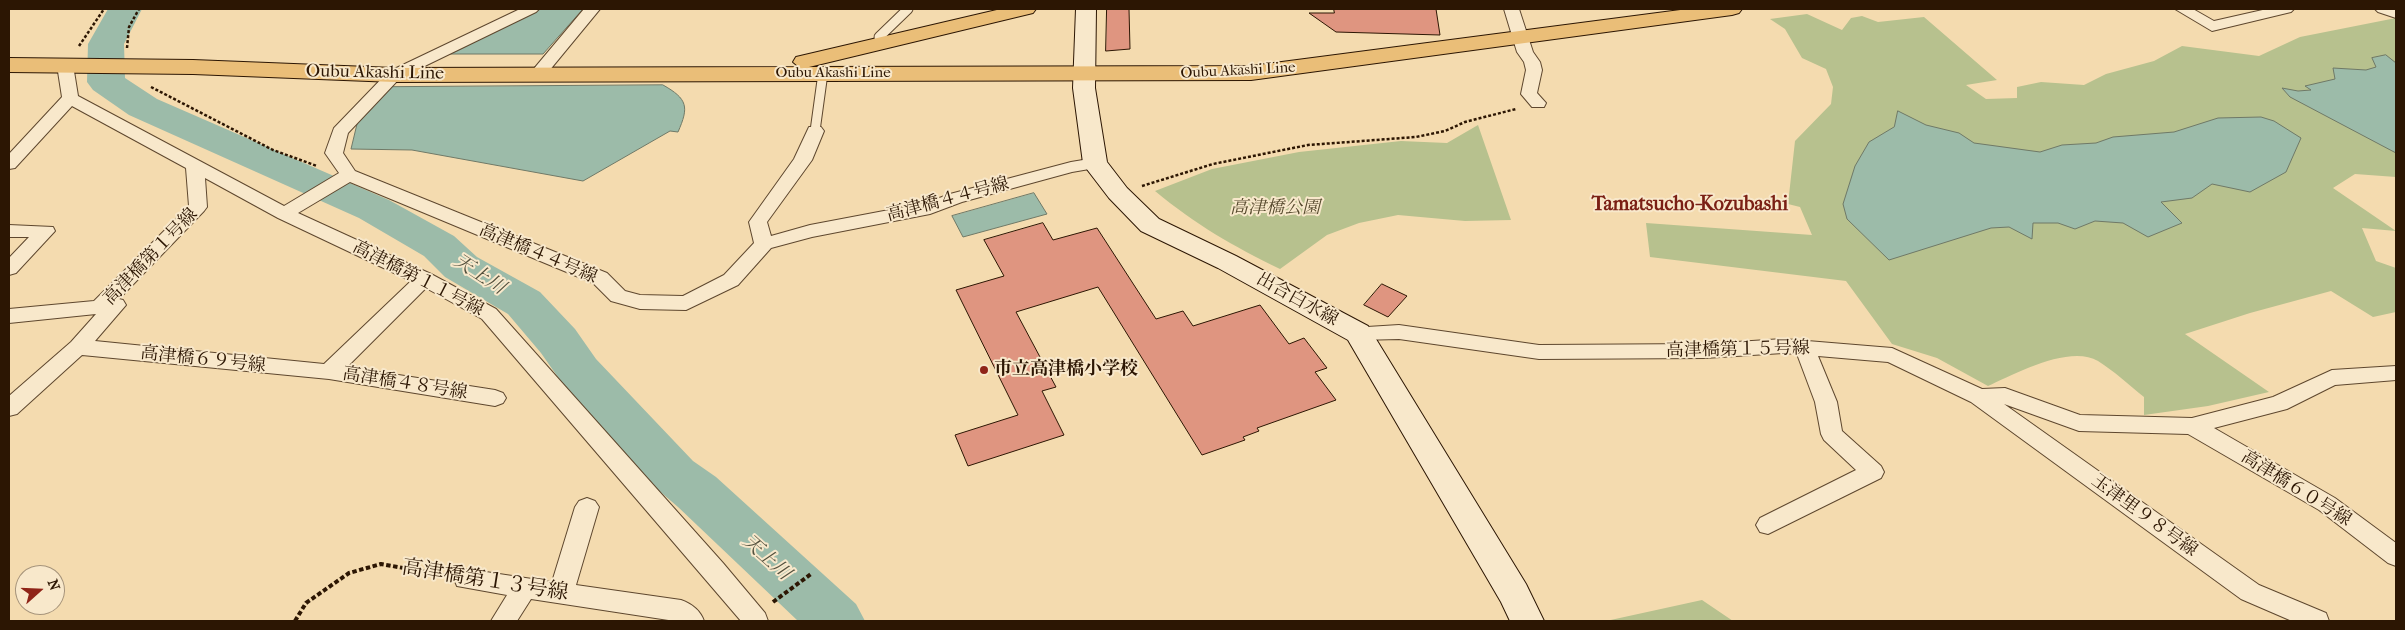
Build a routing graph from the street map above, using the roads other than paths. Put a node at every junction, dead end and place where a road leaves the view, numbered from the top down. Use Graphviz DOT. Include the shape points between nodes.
graph roads {
  1 [pos="531,9"];
  2 [pos="592,9"];
  3 [pos="908,9"];
  4 [pos="1026,9"];
  5 [pos="1086,9"];
  6 [pos="1511,9"];
  7 [pos="1732,9"];
  8 [pos="2183,9"];
  9 [pos="2286,9"];
  10 [pos="2383,9"];
  11 [pos="2396,14"];
  12 [pos="1520,38"];
  13 [pos="880,43"];
  14 [pos="9,65"];
  15 [pos="66,65"];
  16 [pos="741,73"];
  17 [pos="823,73"];
  18 [pos="538,74"];
  19 [pos="1085,74"];
  20 [pos="394,75"];
  21 [pos="70,98"];
  22 [pos="1538,103"];
  23 [pos="815,131"];
  24 [pos="1095,163"];
  25 [pos="9,164"];
  26 [pos="195,166"];
  27 [pos="349,175"];
  28 [pos="284,214"];
  29 [pos="9,231"];
  30 [pos="764,244"];
  31 [pos="9,269"];
  32 [pos="424,279"];
  33 [pos="100,307"];
  34 [pos="9,316"];
  35 [pos="1358,333"];
  36 [pos="78,347"];
  37 [pos="1805,348"];
  38 [pos="329,372"];
  39 [pos="2396,373"];
  40 [pos="1979,396"];
  41 [pos="495,398"];
  42 [pos="9,408"];
  43 [pos="2192,426"];
  44 [pos="587,508"];
  45 [pos="1768,526"];
  46 [pos="2396,556"];
  47 [pos="466,579"];
  48 [pos="525,588"];
  49 [pos="561,593"];
  50 [pos="656,615"];
  51 [pos="754,619"];
  52 [pos="503,621"];
  53 [pos="692,621"];
  54 [pos="1527,621"];
  55 [pos="2317,621"];
  1 -- 20 [label="street"];
  2 -- 18 [label="street"];
  3 -- 13 [label="lane" via="879,37"];
  4 -- 13 [label="main road, Oubu Akashi Line"];
  5 -- 19 [label="street, 出合白水線"];
  6 -- 12 [label="street"];
  7 -- 12 [label="main road, Oubu Akashi Line"];
  8 -- 9 [label="street" via="2212,26"];
  10 -- 11 [label="street"];
  12 -- 19 [label="main road, Oubu Akashi Line" via="1251,73"];
  12 -- 22 [label="street" via="1534,70 1529,94"];
  13 -- 16 [label="main road, Oubu Akashi Line" via="824,58"];
  14 -- 15 [label="main road, Oubu Akashi Line"];
  15 -- 20 [label="main road, Oubu Akashi Line"];
  15 -- 21 [label="street"];
  16 -- 17 [label="main road, Oubu Akashi Line"];
  16 -- 18 [label="main road, Oubu Akashi Line"];
  17 -- 19 [label="main road, Oubu Akashi Line"];
  17 -- 23 [label="lane"];
  18 -- 20 [label="main road, Oubu Akashi Line"];
  19 -- 24 [label="street, 出合白水線" via="1084,88"];
  20 -- 27 [label="street" via="340,132 334,153"];
  21 -- 25 [label="street"];
  21 -- 26 [label="street, 高津橋第１１号線"];
  23 -- 30 [label="street" via="803,160 758,222"];
  24 -- 30 [label="street, 高津橋４４号線" via="956,198 930,208 810,231"];
  24 -- 35 [label="street, 出合白水線" via="1118,193 1150,225 1227,262"];
  26 -- 28 [label="street, 高津橋第１１号線"];
  26 -- 33 [label="street, 高津橋第１号線" via="198,207"];
  27 -- 28 [label="street"];
  27 -- 30 [label="street, 高津橋４４号線" via="600,278 618,296 640,302 686,304 731,280"];
  28 -- 32 [label="street, 高津橋第１１号線"];
  29 -- 31 [label="street" via="46,231"];
  32 -- 38 [label="street, 高津橋４８号線"];
  32 -- 51 [label="street, 高津橋第１１号線" via="489,314"];
  33 -- 34 [label="street"];
  33 -- 36 [label="street, 高津橋第１号線" via="116,305"];
  35 -- 37 [label="street, 高津橋第１５号線" via="1399,332 1539,352"];
  35 -- 54 [label="street, 出合白水線"];
  36 -- 38 [label="street, 高津橋６９号線"];
  36 -- 42 [label="street, 高津橋第１号線"];
  37 -- 40 [label="street, 高津橋第１５号線" via="1892,355"];
  37 -- 45 [label="street" via="1826,402 1832,434 1873,472"];
  38 -- 41 [label="street, 高津橋４８号線"];
  39 -- 43 [label="street, 高津橋第１５号線" via="2332,378 2279,403"];
  40 -- 43 [label="street, 高津橋第１５号線" via="2005,396 2079,423"];
  40 -- 55 [label="street, 玉津里９８号線" via="2250,592"];
  43 -- 46 [label="street, 高津橋６０号線" via="2328,504"];
  44 -- 49 [label="street"];
  47 -- 48 [label="street, 高津橋第１３号線"];
  48 -- 49 [label="street, 高津橋第１３号線"];
  48 -- 52 [label="street"];
  49 -- 50 [label="street, 高津橋第１３号線"];
  50 -- 53 [label="street, 高津橋第１３号線" via="681,611"];
}
